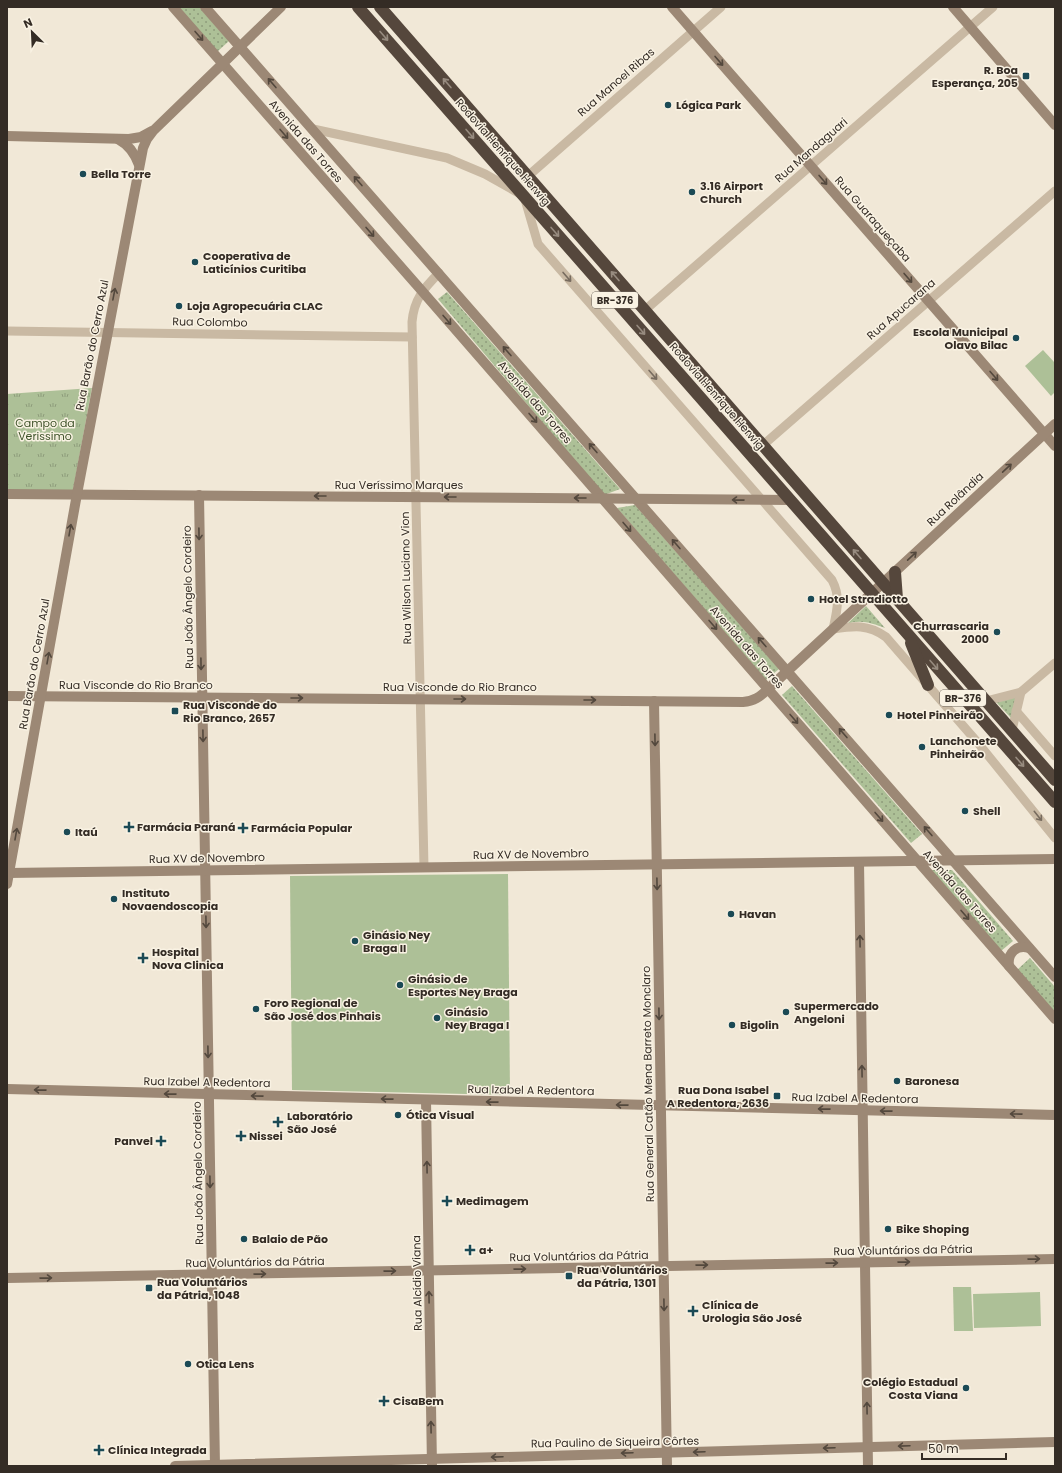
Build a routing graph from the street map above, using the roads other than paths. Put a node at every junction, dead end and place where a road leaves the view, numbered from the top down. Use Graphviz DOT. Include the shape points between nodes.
graph roads {
  1 [pos="173,7"];
  2 [pos="205,7"];
  3 [pos="281,7"];
  4 [pos="358,7"];
  5 [pos="380,7"];
  6 [pos="672,7"];
  7 [pos="721,7"];
  8 [pos="953,7"];
  9 [pos="993,7"];
  10 [pos="970,27"];
  11 [pos="693,31"];
  12 [pos="240,47"];
  13 [pos="223,64"];
  14 [pos="1055,125"];
  15 [pos="156,129"];
  16 [pos="313,129"];
  17 [pos="7,136"];
  18 [pos="118,139"];
  19 [pos="139,165"];
  20 [pos="811,166"];
  21 [pos="528,176"];
  22 [pos="1055,191"];
  23 [pos="524,196"];
  24 [pos="439,273"];
  25 [pos="422,291"];
  26 [pos="928,301"];
  27 [pos="645,310"];
  28 [pos="7,331"];
  29 [pos="107,332"];
  30 [pos="412,337"];
  31 [pos="1055,424"];
  32 [pos="1044,433"];
  33 [pos="763,445"];
  34 [pos="1055,446"];
  35 [pos="7,494"];
  36 [pos="77,494"];
  37 [pos="198,495"];
  38 [pos="416,497"];
  39 [pos="602,498"];
  40 [pos="637,499"];
  41 [pos="762,500"];
  42 [pos="790,500"];
  43 [pos="895,572"];
  44 [pos="883,583"];
  45 [pos="872,593"];
  46 [pos="897,599"];
  47 [pos="833,629"];
  48 [pos="908,634"];
  49 [pos="1055,663"];
  50 [pos="788,671"];
  51 [pos="928,685"];
  52 [pos="768,689"];
  53 [pos="1021,692"];
  54 [pos="7,696"];
  55 [pos="41,696"];
  56 [pos="202,697"];
  57 [pos="420,699"];
  58 [pos="654,701"];
  59 [pos="986,701"];
  60 [pos="1016,711"];
  61 [pos="1012,730"];
  62 [pos="1055,756"];
  63 [pos="1055,780"];
  64 [pos="1055,802"];
  65 [pos="1055,838"];
  66 [pos="1055,859"];
  67 [pos="954,860"];
  68 [pos="917,861"];
  69 [pos="858,862"];
  70 [pos="657,864"];
  71 [pos="424,867"];
  72 [pos="205,870"];
  73 [pos="8,873"];
  74 [pos="7,884"];
  75 [pos="1029,948"];
  76 [pos="1009,966"];
  77 [pos="1055,977"];
  78 [pos="1055,1019"];
  79 [pos="7,1089"];
  80 [pos="208,1094"];
  81 [pos="426,1100"];
  82 [pos="661,1106"];
  83 [pos="863,1110"];
  84 [pos="1055,1115"];
  85 [pos="1055,1259"];
  86 [pos="865,1262"];
  87 [pos="663,1266"];
  88 [pos="429,1271"];
  89 [pos="212,1275"];
  90 [pos="7,1278"];
  91 [pos="1055,1442"];
  92 [pos="868,1447"];
  93 [pos="666,1452"];
  94 [pos="432,1462"];
  95 [pos="215,1465"];
  96 [pos="175,1466"];
  97 [pos="667,1466"];
  98 [pos="868,1466"];
  1 -- 13 [label="street, Avenida das Torres, one-way"];
  2 -- 12 [label="street, Avenida das Torres"];
  3 -- 12 [label="street, Rua Barão do Cerro Azul"];
  4 -- 23 [label="highway, Rodovia Henrique Herwig / BR-376, one-way"];
  21 -- 5 [label="highway, Rodovia Henrique Herwig / BR-376, one-way"];
  6 -- 11 [label="street, Rua Guaraqueçaba"];
  7 -- 11 [label="street, Rua Manoel Ribas"];
  8 -- 10 [label="street"];
  9 -- 10 [label="street, Rua Mandaguari"];
  10 -- 14 [label="street"];
  10 -- 20 [label="street, Rua Mandaguari"];
  11 -- 20 [label="street, Rua Guaraqueçaba, one-way"];
  11 -- 21 [label="street, Rua Manoel Ribas"];
  12 -- 13 [label="street, Rua Barão do Cerro Azul"];
  16 -- 12 [label="street, Avenida das Torres, one-way"];
  13 -- 15 [label="street, Rua Barão do Cerro Azul"];
  13 -- 25 [label="street, Avenida das Torres, one-way"];
  15 -- 18 [label="street" via="141,137"];
  15 -- 19 [label="street, Rua Barão do Cerro Azul" via="144,145"];
  16 -- 23 [label="street" via="447,158 484,174"];
  24 -- 16 [label="street, Avenida das Torres, one-way"];
  17 -- 18 [label="street"];
  18 -- 19 [label="street" via="130,148"];
  29 -- 19 [label="street, Rua Barão do Cerro Azul, one-way"];
  20 -- 26 [label="street, Rua Guaraqueçaba, one-way"];
  20 -- 27 [label="street, Rua Mandaguari"];
  27 -- 21 [label="highway, Rodovia Henrique Herwig / BR-376, one-way"];
  22 -- 26 [label="street, Rua Apucarana"];
  23 -- 41 [label="street, one-way" via="538,244"];
  23 -- 42 [label="highway, Rodovia Henrique Herwig / BR-376, one-way"];
  24 -- 25 [label="street"];
  40 -- 24 [label="street, Avenida das Torres, one-way"];
  25 -- 30 [label="street, Rua Wilson Luciano Vion" via="413,312"];
  25 -- 39 [label="street, Avenida das Torres, one-way"];
  26 -- 32 [label="street, Rua Guaraqueçaba, one-way"];
  26 -- 33 [label="street, Rua Apucarana"];
  27 -- 33 [label="highway, Rodovia Henrique Herwig / BR-376"];
  28 -- 29 [label="street, Rua Colombo"];
  29 -- 30 [label="street, Rua Colombo"];
  29 -- 36 [label="street, Rua Barão do Cerro Azul"];
  30 -- 38 [label="street, Rua Wilson Luciano Vion"];
  31 -- 32 [label="street, Rua Rolândia"];
  32 -- 34 [label="street, Rua Guaraqueçaba"];
  43 -- 32 [label="street, Rua Rolândia, one-way"];
  44 -- 33 [label="highway, Rodovia Henrique Herwig / BR-376, one-way"];
  35 -- 36 [label="street, Rua Veríssimo Marques"];
  36 -- 37 [label="street, Rua Veríssimo Marques"];
  55 -- 36 [label="street, Rua Barão do Cerro Azul, one-way"];
  38 -- 37 [label="street, Rua Veríssimo Marques, one-way"];
  37 -- 56 [label="street, Rua João Ângelo Cordeiro, one-way"];
  39 -- 38 [label="street, Rua Veríssimo Marques, one-way"];
  38 -- 57 [label="street, Rua Wilson Luciano Vion"];
  39 -- 40 [label="street, Rua Veríssimo Marques"];
  39 -- 52 [label="street, Avenida das Torres, one-way"];
  41 -- 40 [label="street, Rua Veríssimo Marques, one-way"];
  50 -- 40 [label="street, Avenida das Torres, one-way"];
  41 -- 42 [label="street, Rua Veríssimo Marques"];
  41 -- 47 [label="street" via="832,580 838,601"];
  42 -- 45 [label="highway, Rodovia Henrique Herwig / BR-376"];
  43 -- 44 [label="street, Rua Rolândia"];
  43 -- 46 [label="highway"];
  44 -- 45 [label="street, Rua Rolândia"];
  44 -- 46 [label="highway, Rodovia Henrique Herwig / BR-376"];
  45 -- 47 [label="street, Rua Visconde do Rio Branco"];
  45 -- 48 [label="highway, Rodovia Henrique Herwig / BR-376"];
  46 -- 59 [label="highway, Rodovia Henrique Herwig / BR-376"];
  47 -- 50 [label="street, Rua Visconde do Rio Branco"];
  47 -- 51 [label="street" via="862,626 880,632"];
  48 -- 51 [label="highway"];
  48 -- 64 [label="highway, Rodovia Henrique Herwig / BR-376, one-way"];
  49 -- 53 [label="street"];
  50 -- 52 [label="street, Rua Visconde do Rio Branco"];
  67 -- 50 [label="street, Avenida das Torres, one-way"];
  51 -- 65 [label="street, one-way" via="978,742"];
  52 -- 58 [label="street, Rua Visconde do Rio Branco" via="758,698 744,702"];
  52 -- 68 [label="street, Avenida das Torres, one-way"];
  53 -- 59 [label="street"];
  53 -- 60 [label="street"];
  54 -- 55 [label="street, Rua Visconde do Rio Branco"];
  55 -- 56 [label="street, Rua Visconde do Rio Branco"];
  73 -- 55 [label="street, Rua Barão do Cerro Azul, one-way"];
  56 -- 57 [label="street, Rua Visconde do Rio Branco, one-way"];
  56 -- 72 [label="street, Rua João Ângelo Cordeiro, one-way"];
  57 -- 58 [label="street, Rua Visconde do Rio Branco, one-way"];
  57 -- 71 [label="street, Rua Wilson Luciano Vion"];
  58 -- 70 [label="street, Rua General Catão Mena Barreto Monclaro, one-way"];
  59 -- 61 [label="highway, Rodovia Henrique Herwig / BR-376"];
  60 -- 61 [label="street"];
  60 -- 62 [label="street"];
  61 -- 63 [label="highway, Rodovia Henrique Herwig / BR-376"];
  66 -- 67 [label="street, Rua XV de Novembro"];
  67 -- 68 [label="street, Rua XV de Novembro"];
  67 -- 75 [label="street, Avenida das Torres"];
  68 -- 69 [label="street, Rua XV de Novembro"];
  68 -- 76 [label="street, Avenida das Torres, one-way"];
  69 -- 70 [label="street, Rua XV de Novembro"];
  83 -- 69 [label="street, one-way"];
  70 -- 71 [label="street, Rua XV de Novembro"];
  70 -- 82 [label="street, Rua General Catão Mena Barreto Monclaro, one-way"];
  71 -- 72 [label="street, Rua XV de Novembro"];
  72 -- 73 [label="street, Rua XV de Novembro"];
  72 -- 80 [label="street, Rua João Ângelo Cordeiro, one-way"];
  73 -- 74 [label="street, Rua Barão do Cerro Azul"];
  75 -- 76 [label="street" via="1021,947 1014,950 1009,957"];
  75 -- 77 [label="street, Avenida das Torres"];
  76 -- 78 [label="street, Avenida das Torres"];
  80 -- 79 [label="street, Rua Izabel A Redentora, one-way"];
  81 -- 80 [label="street, Rua Izabel A Redentora, one-way"];
  80 -- 89 [label="street, Rua João Ângelo Cordeiro, one-way"];
  82 -- 81 [label="street, Rua Izabel A Redentora, one-way"];
  88 -- 81 [label="street, Rua Alcídio Viana, one-way"];
  83 -- 82 [label="street, Rua Izabel A Redentora, one-way"];
  82 -- 87 [label="street, Rua General Catão Mena Barreto Monclaro"];
  84 -- 83 [label="street, Rua Izabel A Redentora, one-way"];
  83 -- 86 [label="street"];
  86 -- 85 [label="street, Rua Voluntários da Pátria, one-way"];
  87 -- 86 [label="street, Rua Voluntários da Pátria, one-way"];
  92 -- 86 [label="street, one-way"];
  88 -- 87 [label="street, Rua Voluntários da Pátria, one-way"];
  87 -- 93 [label="street, Rua General Catão Mena Barreto Monclaro, one-way"];
  89 -- 88 [label="street, Rua Voluntários da Pátria, one-way"];
  94 -- 88 [label="street, Rua Alcídio Viana, one-way"];
  90 -- 89 [label="street, Rua Voluntários da Pátria, one-way"];
  89 -- 95 [label="street, Rua João Ângelo Cordeiro"];
  91 -- 92 [label="street, Rua Paulino de Siqueira Côrtes, one-way"];
  92 -- 93 [label="street, Rua Paulino de Siqueira Côrtes, one-way"];
  92 -- 98 [label="street"];
  93 -- 94 [label="street, Rua Paulino de Siqueira Côrtes, one-way"];
  93 -- 97 [label="street, Rua General Catão Mena Barreto Monclaro"];
  94 -- 95 [label="street, Rua Paulino de Siqueira Côrtes"];
  95 -- 96 [label="street, Rua Paulino de Siqueira Côrtes"];
}
